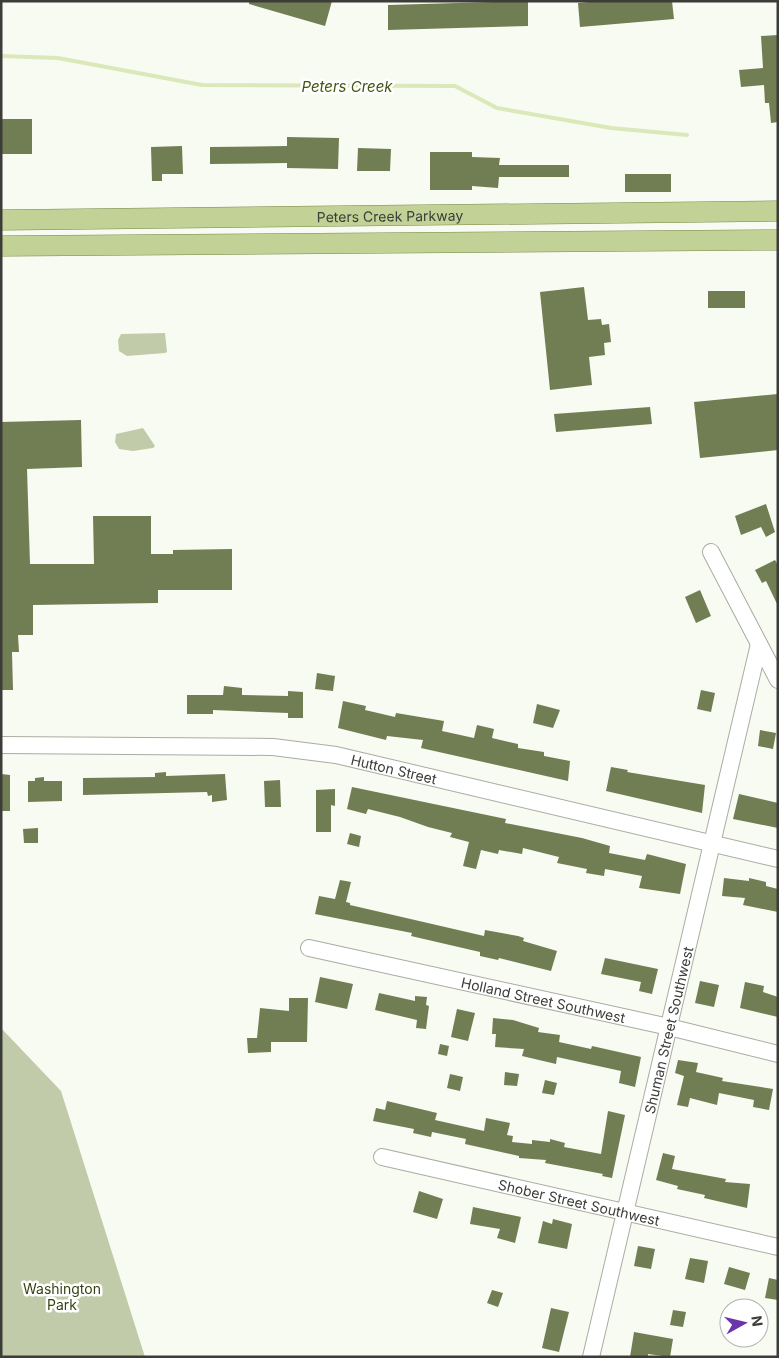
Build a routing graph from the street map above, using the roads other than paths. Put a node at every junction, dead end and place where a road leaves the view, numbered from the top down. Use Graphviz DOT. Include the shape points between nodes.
graph roads {
  1 [pos="778,211"];
  2 [pos="662,212"];
  3 [pos="489,213"];
  4 [pos="1,220"];
  5 [pos="778,240"];
  6 [pos="662,241"];
  7 [pos="490,242"];
  8 [pos="1,246"];
  9 [pos="711,552"];
  10 [pos="759,644"];
  11 [pos="778,680"];
  12 [pos="1,745"];
  13 [pos="711,844"];
  14 [pos="778,858"];
  15 [pos="309,948"];
  16 [pos="669,1027"];
  17 [pos="778,1054"];
  18 [pos="382,1157"];
  19 [pos="626,1212"];
  20 [pos="778,1247"];
  21 [pos="591,1357"];
  1 -- 2 [label="main road, Peters Creek Parkway"];
  2 -- 3 [label="main road, Peters Creek Parkway"];
  2 -- 6 [label="main road"];
  3 -- 4 [label="main road, Peters Creek Parkway"];
  3 -- 7 [label="main road"];
  5 -- 6 [label="main road, Peters Creek Parkway"];
  6 -- 7 [label="main road, Peters Creek Parkway"];
  7 -- 8 [label="main road, Peters Creek Parkway"];
  9 -- 10 [label="street"];
  10 -- 11 [label="street"];
  10 -- 13 [label="street, Shuman Street Southwest"];
  12 -- 13 [label="street, Hutton Street" via="274,747 336,755"];
  13 -- 14 [label="street, Hutton Street"];
  13 -- 16 [label="street, Shuman Street Southwest"];
  15 -- 16 [label="street, Holland Street Southwest"];
  16 -- 17 [label="street, Holland Street Southwest"];
  16 -- 19 [label="street, Shuman Street Southwest"];
  18 -- 19 [label="street, Shober Street Southwest"];
  19 -- 20 [label="street, Shober Street Southwest"];
  19 -- 21 [label="street, Shuman Street Southwest"];
}
